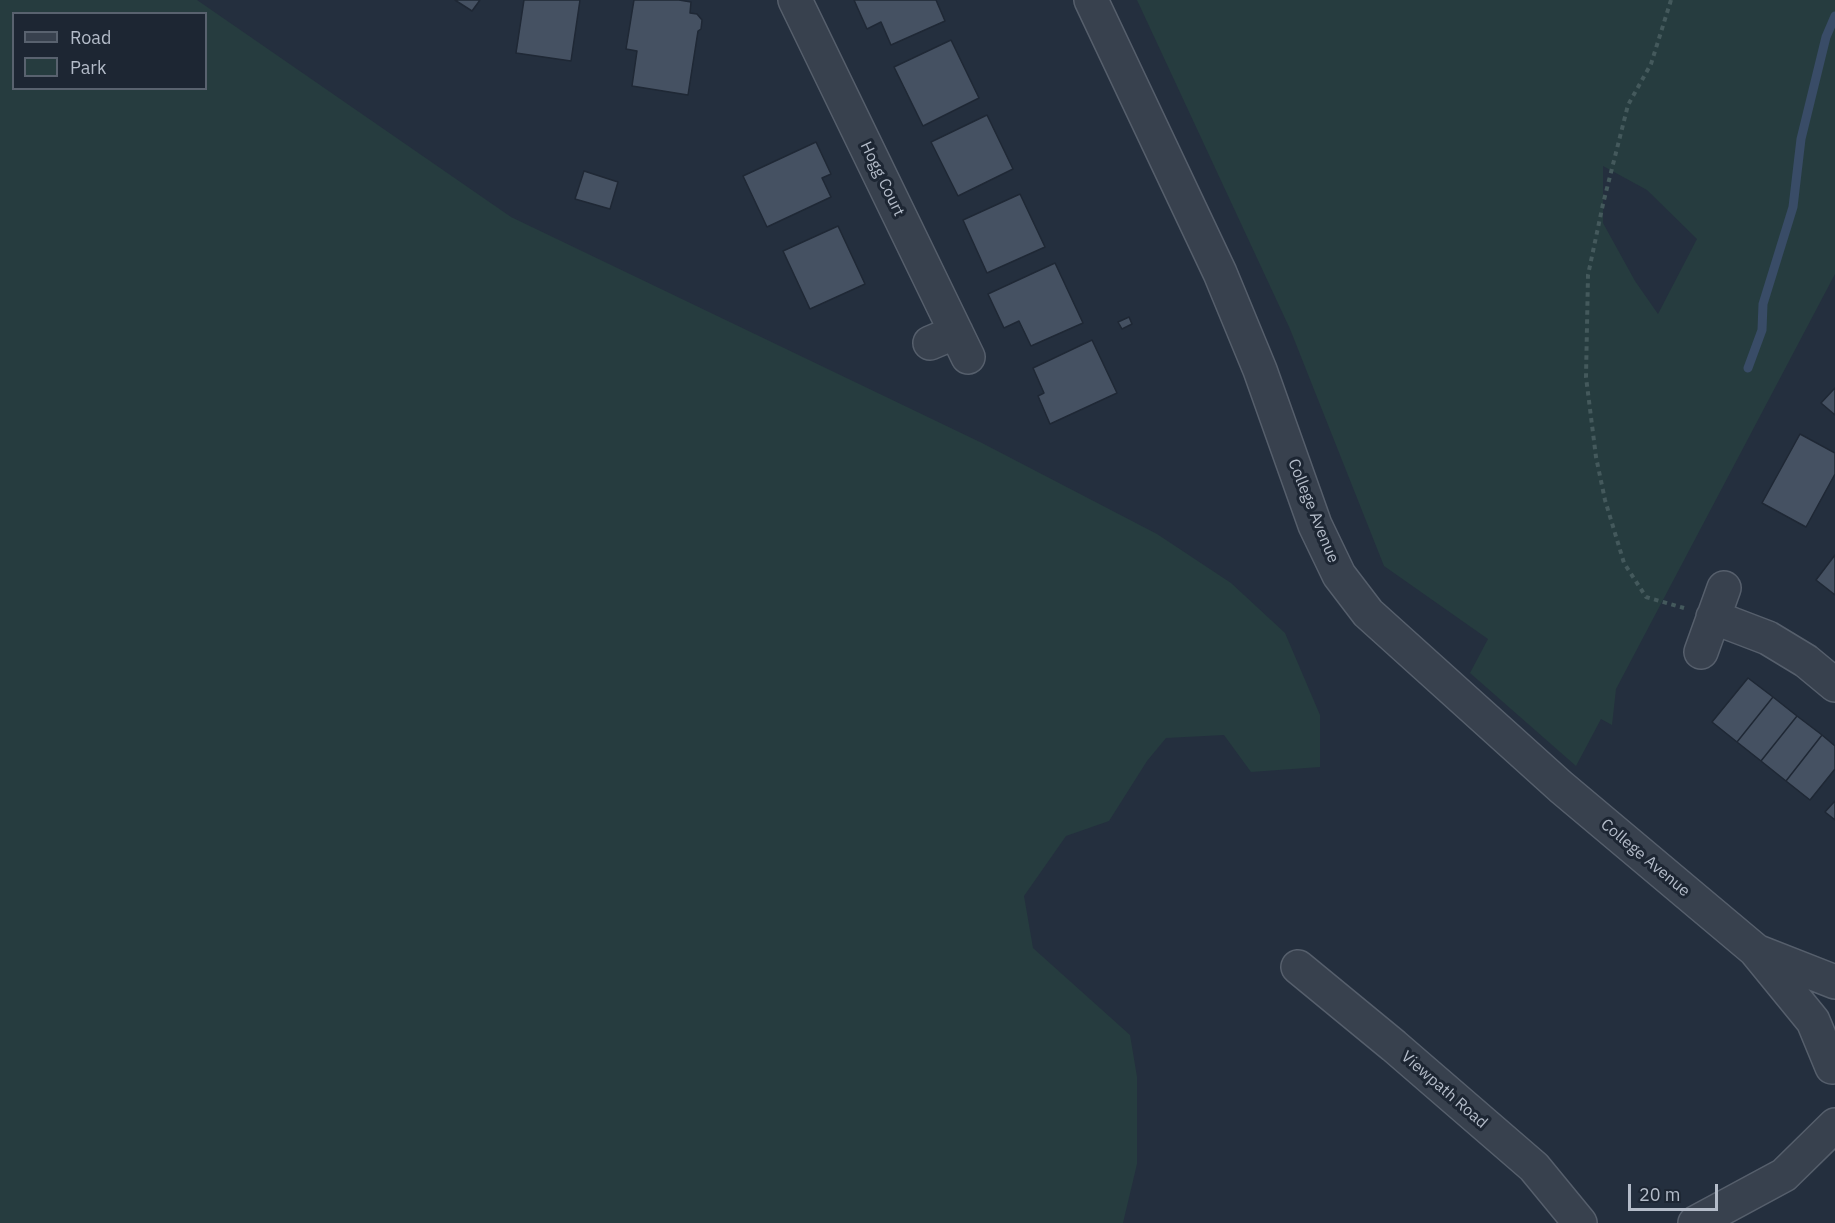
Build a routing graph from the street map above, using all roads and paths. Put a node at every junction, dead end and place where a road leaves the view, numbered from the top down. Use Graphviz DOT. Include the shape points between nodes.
graph roads {
  1 [pos="795,0"];
  2 [pos="1091,0"];
  3 [pos="1671,0"];
  4 [pos="951,344"];
  5 [pos="1718,602"];
  6 [pos="1701,652"];
  7 [pos="1835,686"];
  8 [pos="1755,950"];
  9 [pos="1298,967"];
  10 [pos="1835,982"];
  11 [pos="1834,1066"];
  12 [pos="1835,1125"];
  13 [pos="1580,1223"];
  14 [pos="1695,1223"];
  1 -- 4 [label="street, Hogg Court"];
  2 -- 8 [label="street, College Avenue" via="1220,273 1260,370 1315,525 1339,575 1368,613 1491,724"];
  3 -- 5 [label="path" via="1651,64 1628,105 1603,204 1588,275 1586,377 1596,457 1624,563 1646,597"];
  5 -- 6 [label="street"];
  5 -- 7 [label="street" via="1806,661"];
  8 -- 10 [label="street, College Avenue"];
  8 -- 11 [label="street, College Avenue" via="1812,1021"];
  9 -- 13 [label="street, Viewpath Road" via="1534,1167"];
  12 -- 14 [label="street" via="1784,1175"];
}
